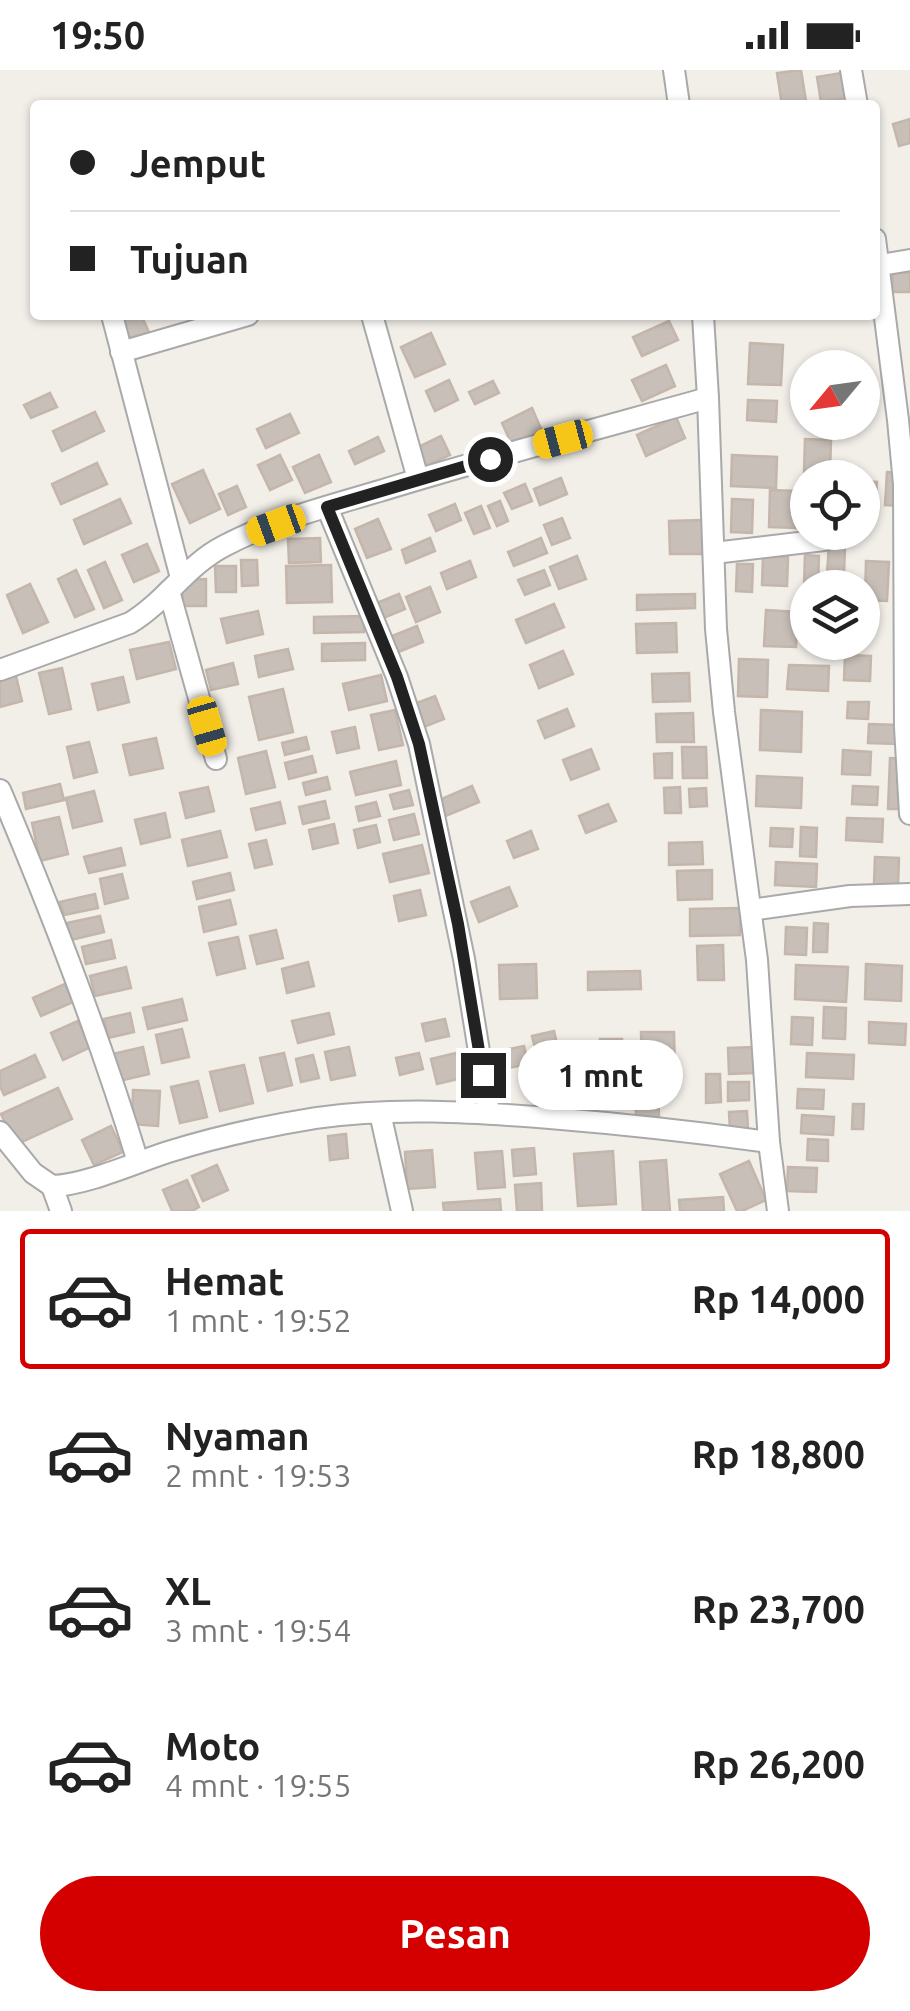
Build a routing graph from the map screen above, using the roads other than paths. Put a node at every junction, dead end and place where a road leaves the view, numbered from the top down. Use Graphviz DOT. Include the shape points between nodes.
graph roads {
  1 [pos="674,70"];
  2 [pos="852,70"];
  3 [pos="678,100"];
  4 [pos="856,100"];
  5 [pos="910,260"];
  6 [pos="880,265"];
  7 [pos="880,294"];
  8 [pos="113,320"];
  9 [pos="231,320"];
  10 [pos="373,320"];
  11 [pos="702,320"];
  12 [pos="121,352"];
  13 [pos="708,398"];
  14 [pos="418,479"];
  15 [pos="327,507"];
  16 [pos="790,544"];
  17 [pos="714,553"];
  18 [pos="175,584"];
  19 [pos="0,670"];
  20 [pos="216,759"];
  21 [pos="0,790"];
  22 [pos="910,814"];
  23 [pos="910,894"];
  24 [pos="751,910"];
  25 [pos="380,1113"];
  26 [pos="489,1113"];
  27 [pos="0,1132"];
  28 [pos="768,1142"];
  29 [pos="138,1162"];
  30 [pos="52,1186"];
  31 [pos="62,1211"];
  32 [pos="402,1211"];
  33 [pos="778,1211"];
  1 -- 3 [label="street"];
  2 -- 4 [label="street"];
  5 -- 6 [label="street"];
  7 -- 22 [label="street" via="904,484"];
  8 -- 12 [label="street"];
  9 -- 12 [label="street"];
  10 -- 14 [label="street"];
  11 -- 13 [label="street"];
  12 -- 18 [label="street"];
  13 -- 14 [label="street"];
  13 -- 17 [label="street"];
  14 -- 15 [label="street"];
  15 -- 18 [label="street" via="223,546"];
  15 -- 26 [label="street" via="419,744"];
  16 -- 17 [label="street"];
  17 -- 24 [label="street" via="721,679"];
  18 -- 19 [label="street" via="130,623"];
  18 -- 20 [label="street"];
  21 -- 29 [label="street" via="85,1002"];
  23 -- 24 [label="street"];
  24 -- 28 [label="street"];
  25 -- 26 [label="street"];
  25 -- 29 [label="street" via="264,1128"];
  25 -- 32 [label="street"];
  26 -- 28 [label="street"];
  27 -- 30 [label="street"];
  28 -- 33 [label="street"];
  29 -- 30 [label="street"];
  30 -- 31 [label="street"];
}
